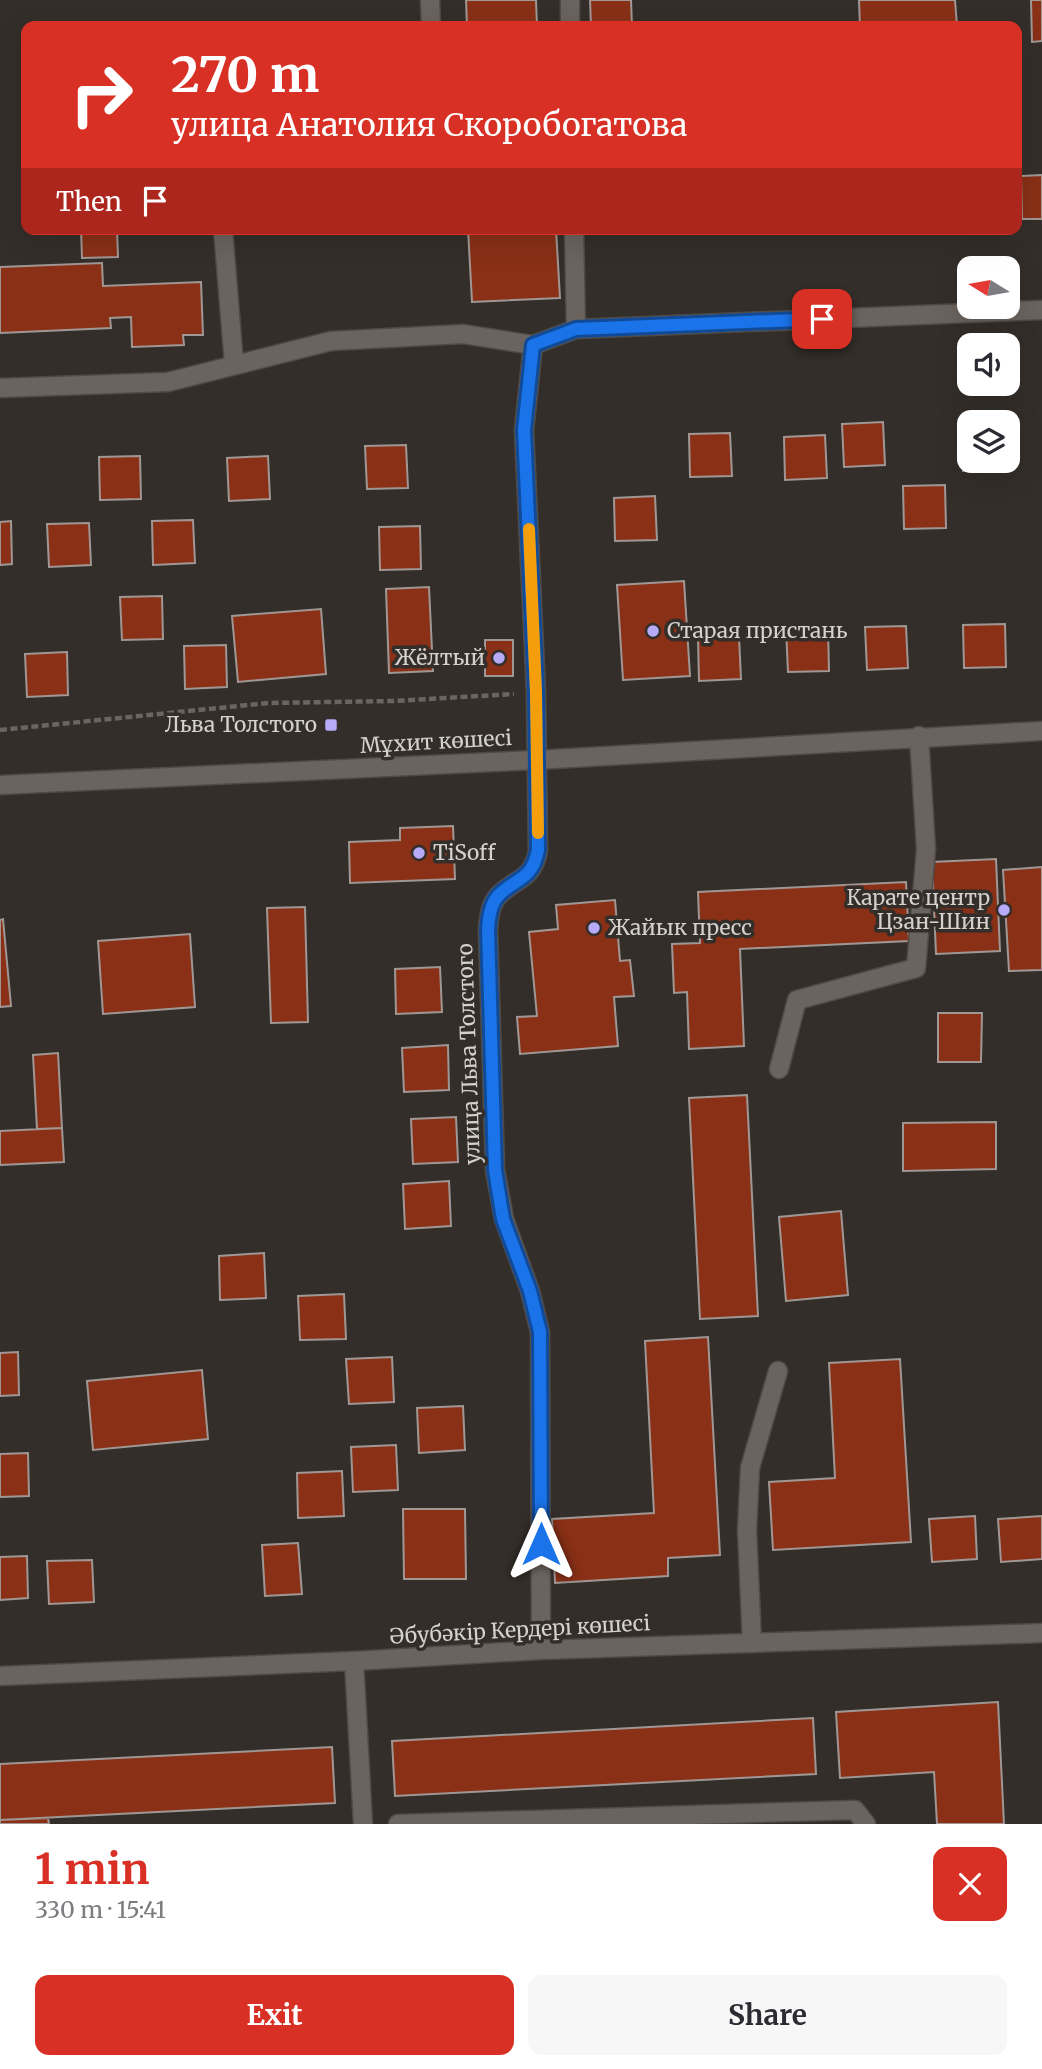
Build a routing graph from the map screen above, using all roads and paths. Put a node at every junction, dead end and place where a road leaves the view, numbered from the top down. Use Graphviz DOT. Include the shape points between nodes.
graph roads {
  1 [pos="430,0"];
  2 [pos="570,0"];
  3 [pos="431,21"];
  4 [pos="570,21"];
  5 [pos="223,235"];
  6 [pos="574,235"];
  7 [pos="1042,310"];
  8 [pos="576,329"];
  9 [pos="533,345"];
  10 [pos="234,364"];
  11 [pos="0,388"];
  12 [pos="536,692"];
  13 [pos="0,730"];
  14 [pos="1042,731"];
  15 [pos="919,736"];
  16 [pos="536,760"];
  17 [pos="0,785"];
  18 [pos="779,1069"];
  19 [pos="778,1371"];
  20 [pos="1042,1633"];
  21 [pos="752,1643"];
  22 [pos="541,1650"];
  23 [pos="354,1661"];
  24 [pos="0,1676"];
  25 [pos="363,1824"];
  26 [pos="398,1824"];
  27 [pos="866,1824"];
  1 -- 3 [label="street"];
  2 -- 4 [label="street"];
  5 -- 10 [label="street"];
  6 -- 8 [label="street"];
  7 -- 8 [label="street"];
  8 -- 9 [label="street"];
  9 -- 10 [label="street" via="463,334 331,341"];
  9 -- 12 [label="street, улица Льва Толстого" via="524,430"];
  10 -- 11 [label="street" via="168,382"];
  12 -- 13 [label="path" via="268,703"];
  12 -- 16 [label="street, улица Льва Толстого"];
  14 -- 15 [label="street, Мұхит көшесі"];
  15 -- 16 [label="street, Мұхит көшесі"];
  15 -- 18 [label="street" via="926,849 916,968 797,1000"];
  16 -- 17 [label="street, Мұхит көшесі"];
  16 -- 22 [label="street, улица Льва Толстого" via="535,864 528,875 498,897 489,913 488,929 495,1170 503,1219 540,1332"];
  19 -- 21 [label="street" via="750,1468 747,1530"];
  20 -- 21 [label="street, Әбубәкір Кердері көшесі"];
  21 -- 22 [label="street, Әбубәкір Кердері көшесі"];
  22 -- 23 [label="street, Әбубәкір Кердері көшесі"];
  23 -- 24 [label="street, Әбубәкір Кердері көшесі"];
  23 -- 25 [label="street"];
  26 -- 27 [label="street" via="855,1810"];
}
